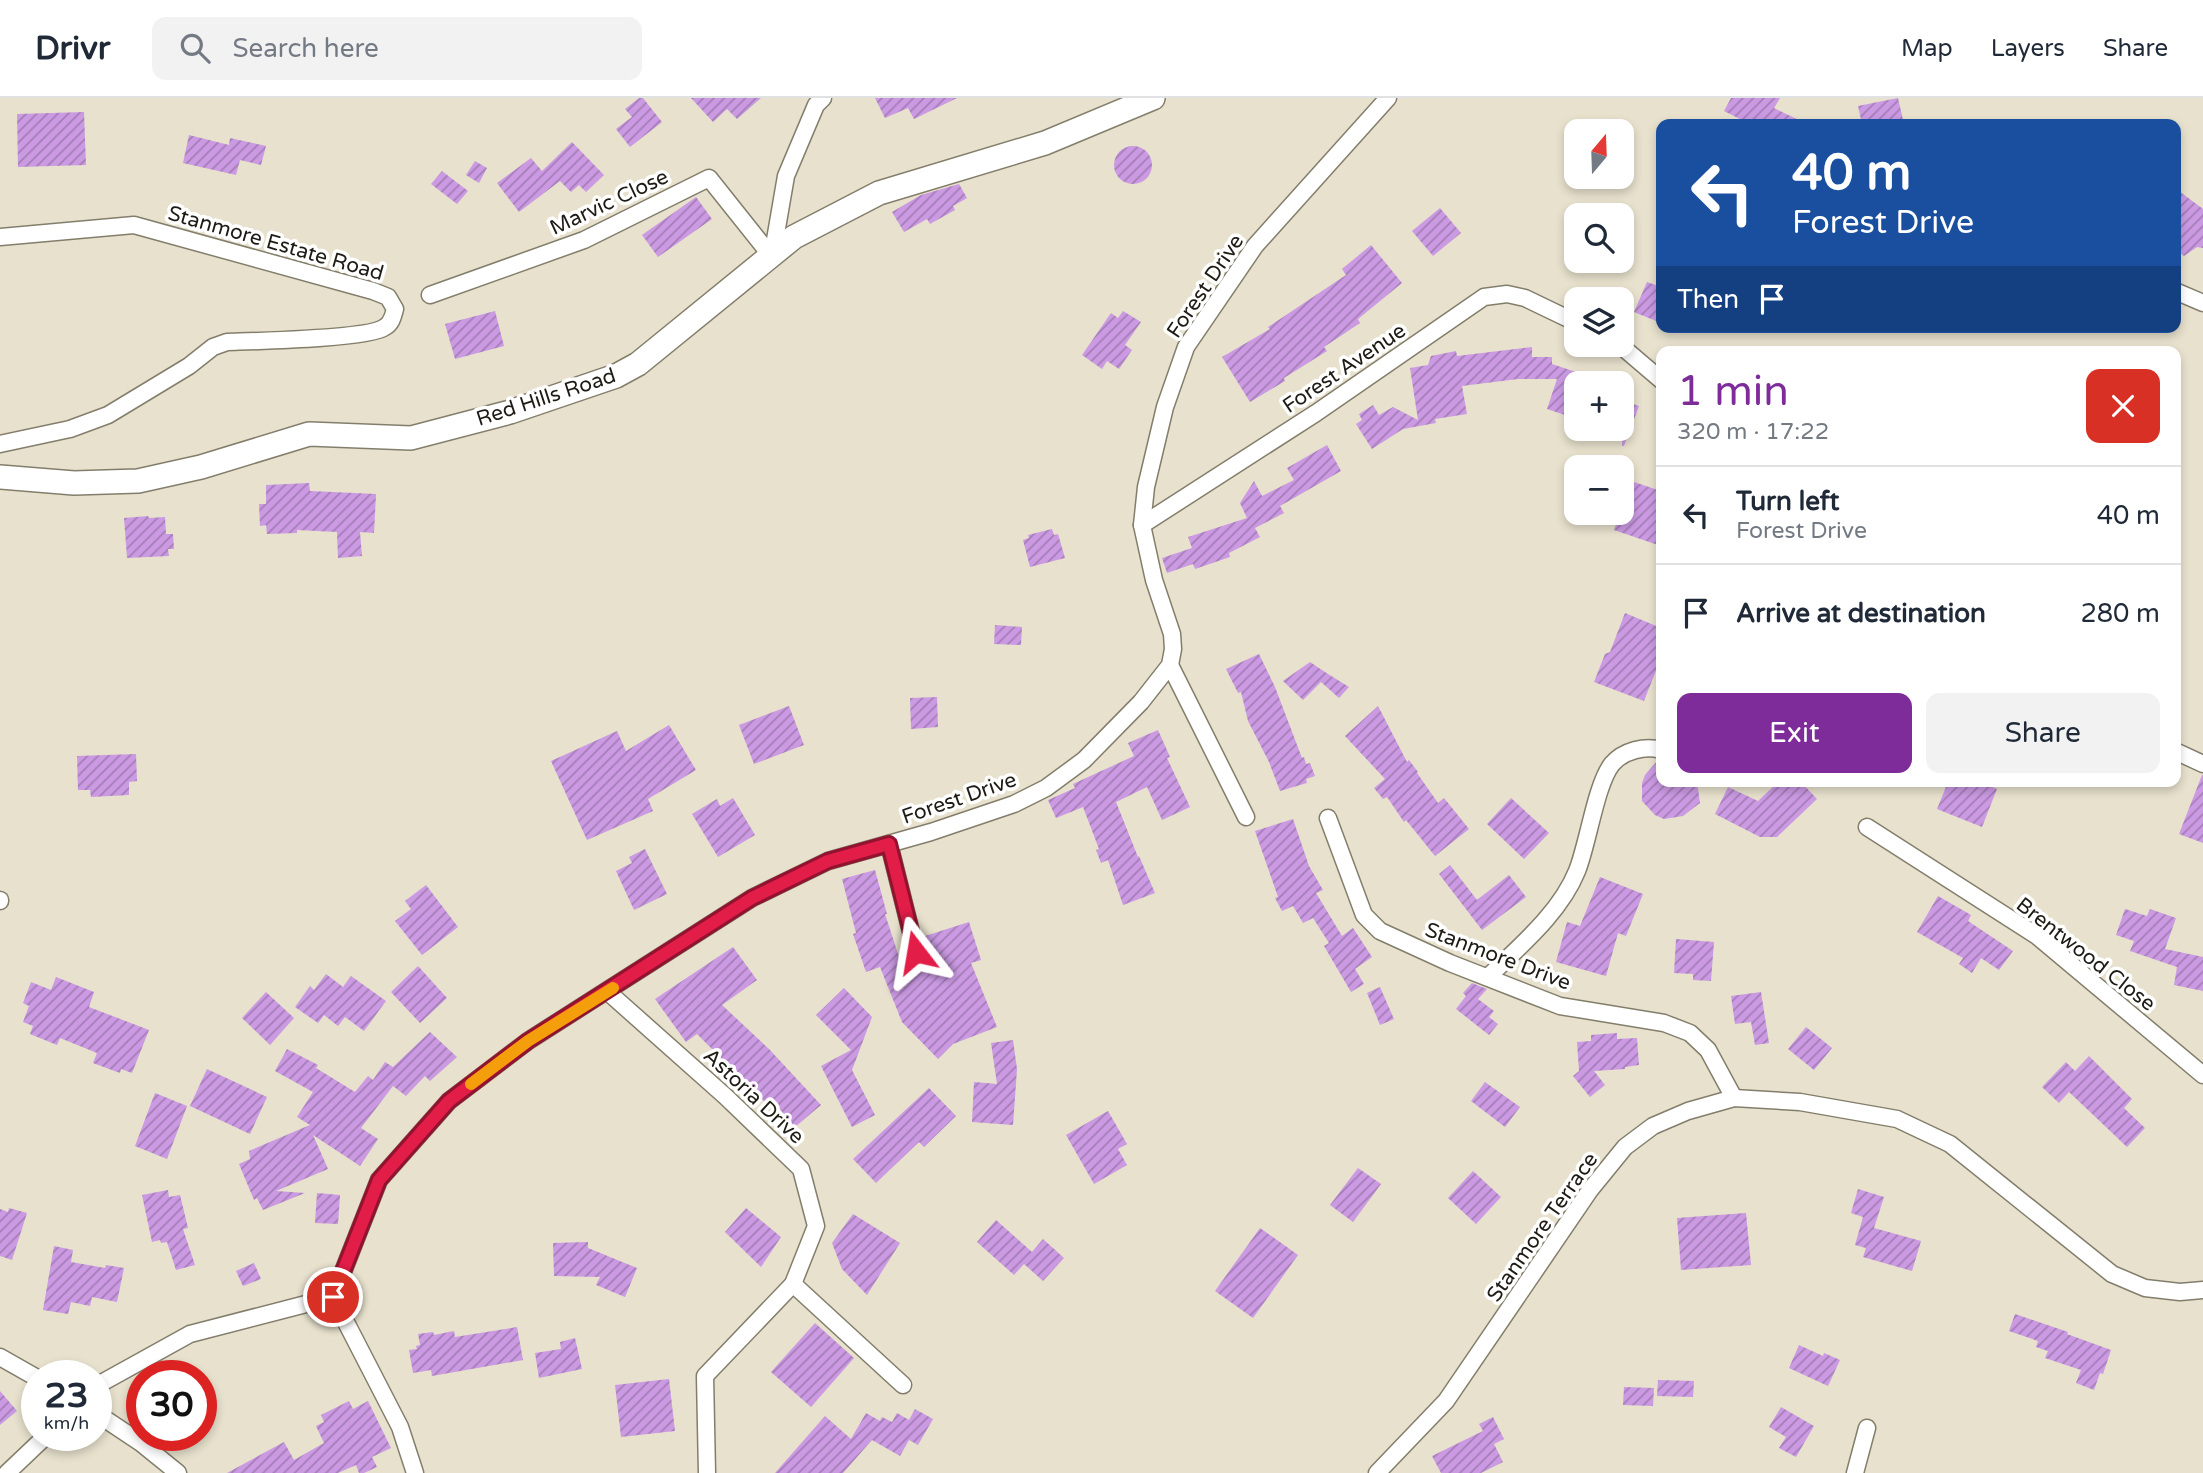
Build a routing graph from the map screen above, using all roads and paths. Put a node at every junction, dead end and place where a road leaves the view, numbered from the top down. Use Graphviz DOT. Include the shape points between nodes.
graph roads {
  1 [pos="823,98"];
  2 [pos="1153,98"];
  3 [pos="1388,98"];
  4 [pos="0,237"];
  5 [pos="772,257"];
  6 [pos="2181,294"];
  7 [pos="429,295"];
  8 [pos="2203,303"];
  9 [pos="1564,317"];
  10 [pos="1634,357"];
  11 [pos="1656,376"];
  12 [pos="0,444"];
  13 [pos="0,477"];
  14 [pos="1142,525"];
  15 [pos="1170,665"];
  16 [pos="1656,750"];
  17 [pos="2181,754"];
  18 [pos="2203,764"];
  19 [pos="1246,817"];
  20 [pos="1328,818"];
  21 [pos="1867,827"];
  22 [pos="889,844"];
  23 [pos="916,952"];
  24 [pos="1488,977"];
  25 [pos="608,992"];
  26 [pos="2203,1075"];
  27 [pos="1734,1098"];
  28 [pos="793,1284"];
  29 [pos="2203,1290"];
  30 [pos="333,1297"];
  31 [pos="0,1357"];
  32 [pos="21,1369"];
  33 [pos="112,1377"];
  34 [pos="903,1385"];
  35 [pos="112,1424"];
  36 [pos="1867,1428"];
  37 [pos="30,1451"];
  38 [pos="7,1473"];
  39 [pos="177,1473"];
  40 [pos="415,1473"];
  41 [pos="707,1473"];
  42 [pos="1377,1473"];
  43 [pos="1855,1473"];
  1 -- 5 [label="street" via="786,176"];
  2 -- 5 [label="main road, Red Hills Road" via="1045,143 879,193 794,237"];
  3 -- 14 [label="street, Forest Drive" via="1255,246 1193,334 1165,407"];
  4 -- 12 [label="street, Stanmore Estate Road" via="134,225 373,291 388,297 395,309 383,330 213,347 108,415 70,429"];
  5 -- 7 [label="street, Marvic Close" via="709,178 584,240"];
  5 -- 13 [label="main road, Red Hills Road" via="638,364 616,376 510,412 411,438 309,434 138,481 74,483"];
  6 -- 8 [label="street"];
  9 -- 14 [label="street, Forest Avenue" via="1525,298 1507,294 1484,297"];
  10 -- 11 [label="street"];
  14 -- 15 [label="street, Forest Drive" via="1172,634"];
  15 -- 19 [label="street"];
  15 -- 22 [label="street, Forest Drive" via="1084,760 1046,788 1014,804"];
  16 -- 24 [label="street" via="1636,749 1613,763 1603,781 1576,873 1546,920"];
  17 -- 18 [label="street"];
  20 -- 24 [label="street, Stanmore Drive" via="1364,915 1380,931"];
  21 -- 26 [label="street, Brentwood Close" via="2036,936"];
  22 -- 23 [label="street"];
  22 -- 25 [label="street, Forest Drive" via="828,861 752,898"];
  24 -- 27 [label="street, Stanmore Drive" via="1560,1006 1664,1023 1690,1033 1708,1050"];
  25 -- 28 [label="street, Astoria Drive" via="801,1169 816,1226"];
  25 -- 30 [label="street, Forest Drive" via="528,1041 449,1101 379,1180"];
  27 -- 29 [label="street, Stanmore Terrace" via="1800,1102 1897,1119 1950,1144 2112,1274 2145,1288"];
  27 -- 42 [label="street, Stanmore Terrace" via="1653,1126 1625,1147 1590,1190 1447,1401"];
  28 -- 34 [label="street"];
  28 -- 41 [label="street, Astoria Drive" via="705,1376"];
  30 -- 33 [label="street" via="190,1334"];
  30 -- 40 [label="street" via="400,1427"];
  31 -- 32 [label="street"];
  35 -- 39 [label="street"];
  36 -- 43 [label="street"];
  37 -- 38 [label="street"];
}
